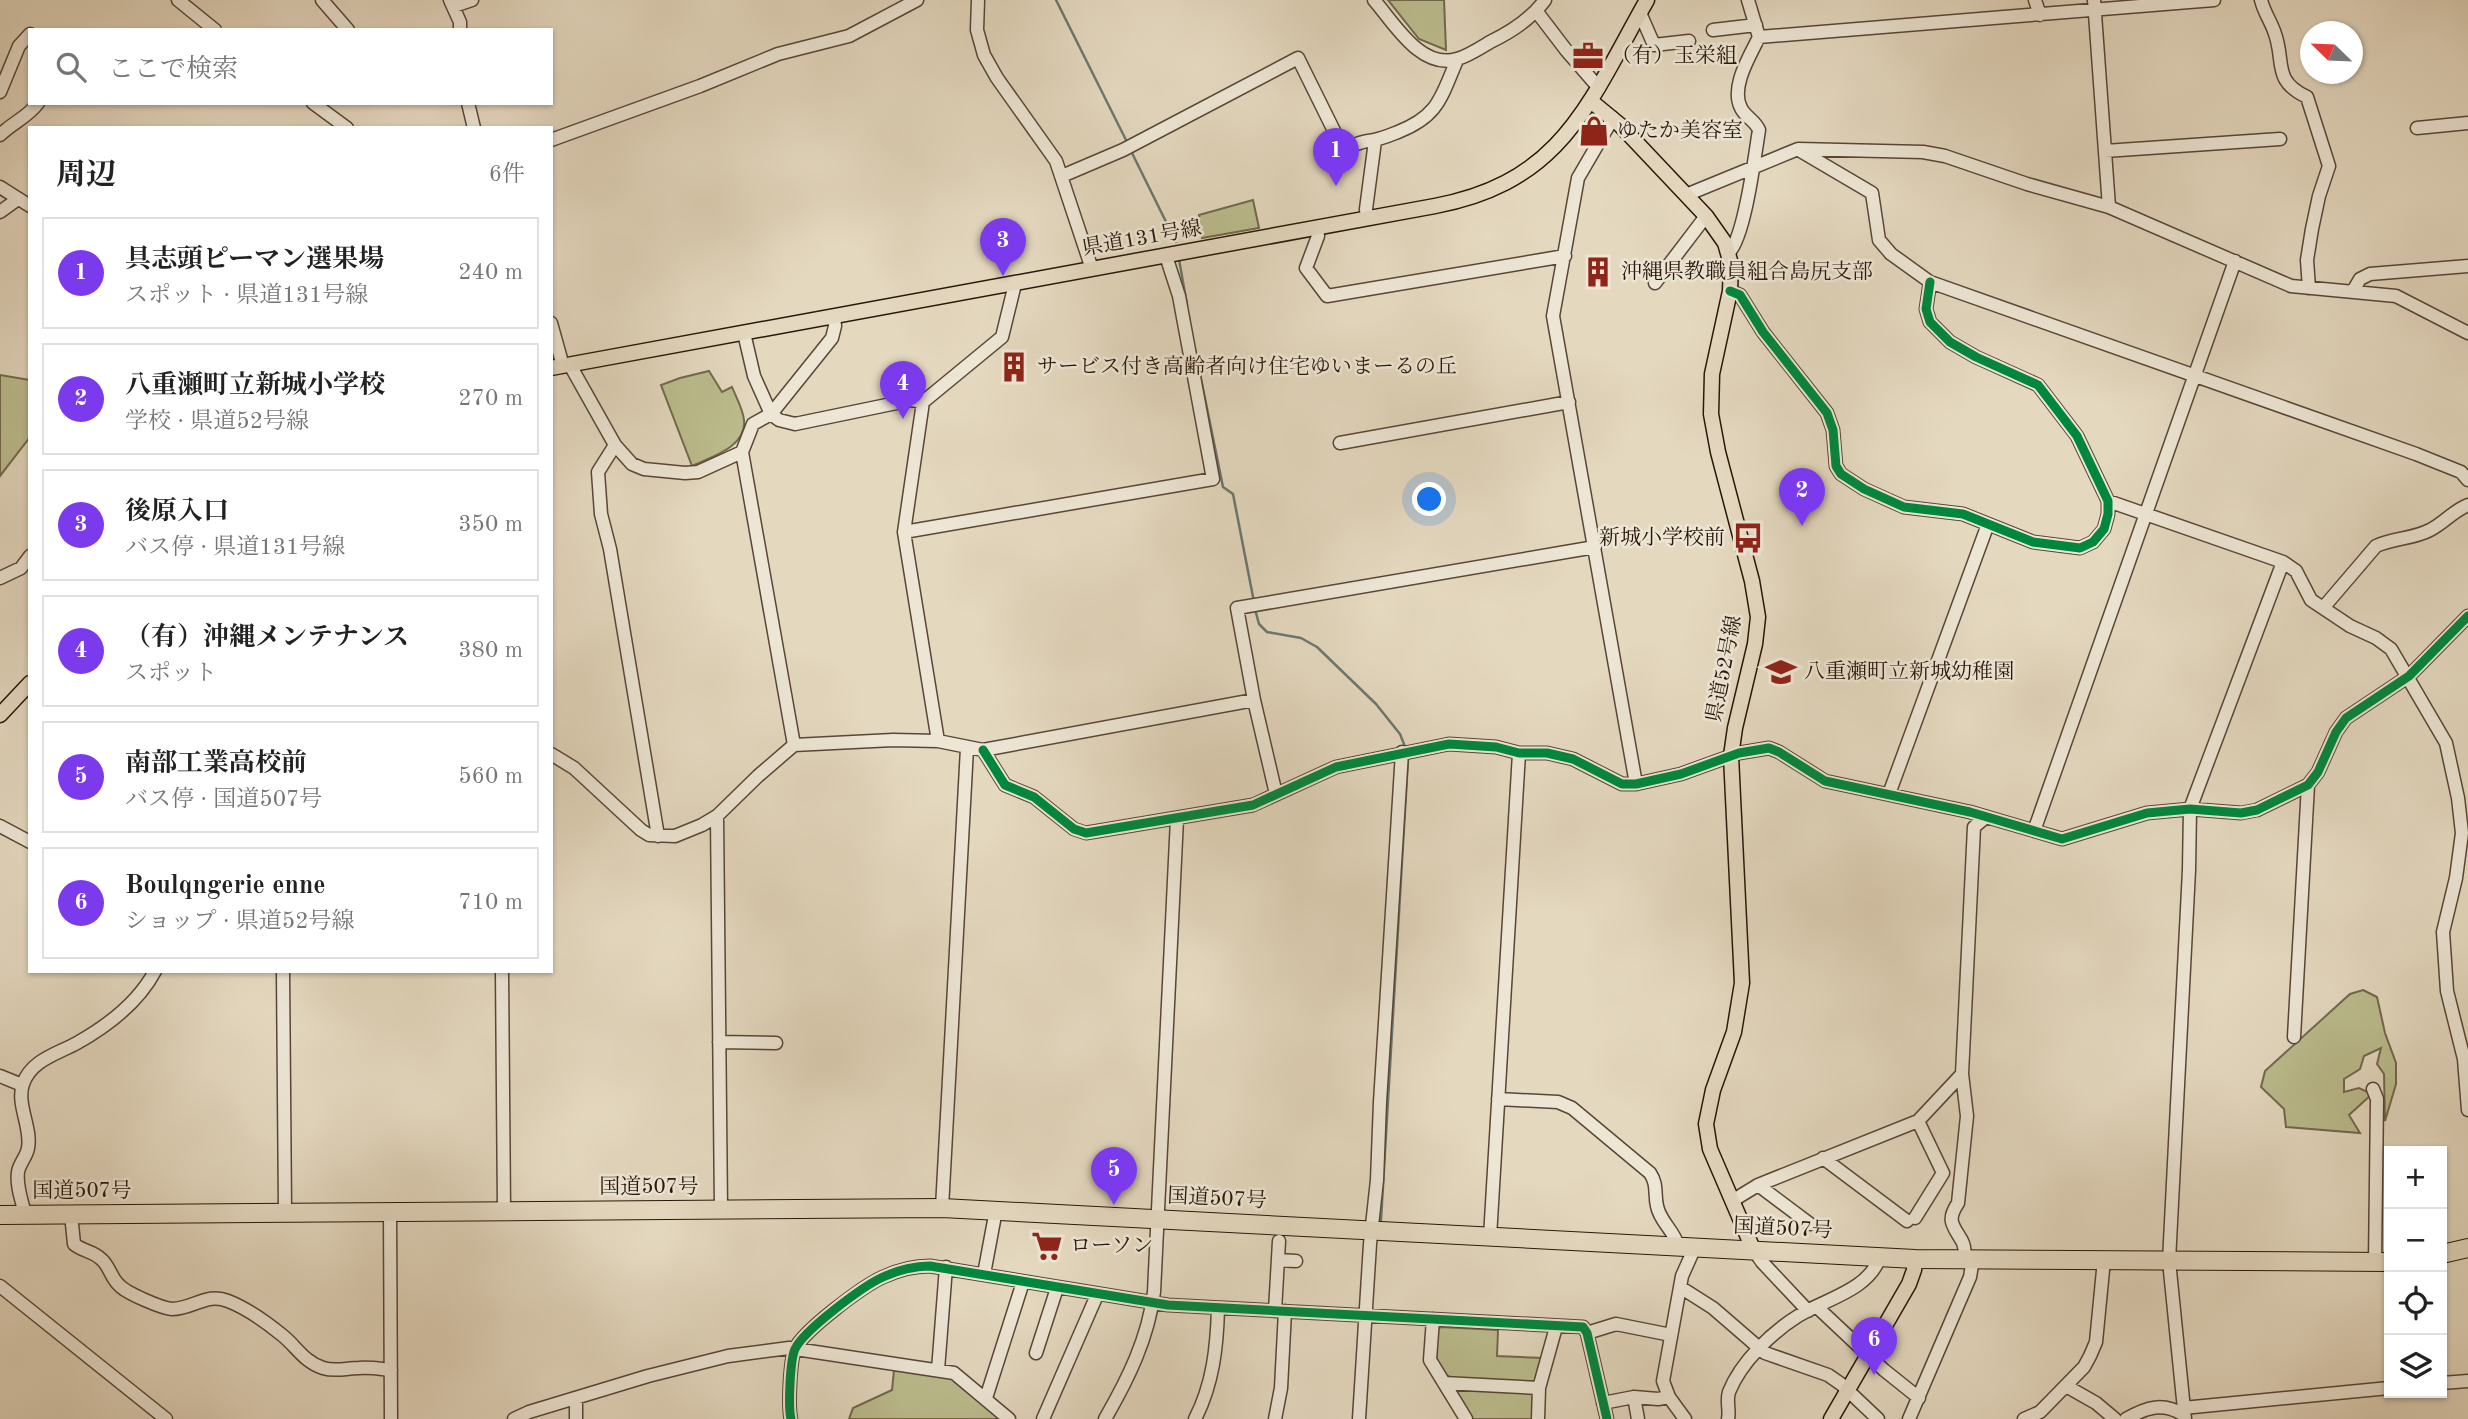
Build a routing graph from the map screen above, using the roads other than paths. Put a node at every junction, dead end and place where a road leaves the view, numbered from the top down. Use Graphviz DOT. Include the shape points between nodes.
graph roads {
  1 [pos="178,0"];
  2 [pos="322,0"];
  3 [pos="472,0"];
  4 [pos="917,0"];
  5 [pos="978,0"];
  6 [pos="1374,0"];
  7 [pos="1545,0"];
  8 [pos="1748,0"];
  9 [pos="2035,0"];
  10 [pos="2214,0"];
  11 [pos="2261,0"];
  12 [pos="452,3"];
  13 [pos="1644,6"];
  14 [pos="2094,6"];
  15 [pos="1537,12"];
  16 [pos="2040,15"];
  17 [pos="213,28"];
  18 [pos="346,28"];
  19 [pos="459,28"];
  20 [pos="1713,30"];
  21 [pos="1757,31"];
  22 [pos="28,35"];
  23 [pos="1689,41"];
  24 [pos="1457,60"];
  25 [pos="1599,88"];
  26 [pos="0,92"];
  27 [pos="1592,102"];
  28 [pos="36,105"];
  29 [pos="316,105"];
  30 [pos="468,105"];
  31 [pos="1613,118"];
  32 [pos="2468,123"];
  33 [pos="344,126"];
  34 [pos="474,126"];
  35 [pos="2417,128"];
  36 [pos="0,135"];
  37 [pos="553,139"];
  38 [pos="2280,139"];
  39 [pos="1375,141"];
  40 [pos="1798,149"];
  41 [pos="2105,151"];
  42 [pos="1753,167"];
  43 [pos="1062,176"];
  44 [pos="0,187"];
  45 [pos="1686,195"];
  46 [pos="18,199"];
  47 [pos="28,205"];
  48 [pos="2109,207"];
  49 [pos="0,212"];
  50 [pos="1706,216"];
  51 [pos="1367,219"];
  52 [pos="1317,228"];
  53 [pos="1729,252"];
  54 [pos="1166,256"];
  55 [pos="1565,256"];
  56 [pos="2235,261"];
  57 [pos="2468,266"];
  58 [pos="1092,270"];
  59 [pos="1930,282"];
  60 [pos="1655,283"];
  61 [pos="1015,284"];
  62 [pos="2309,288"];
  63 [pos="1730,291"];
  64 [pos="2353,291"];
  65 [pos="834,317"];
  66 [pos="553,332"];
  67 [pos="744,333"];
  68 [pos="2468,333"];
  69 [pos="561,366"];
  70 [pos="2196,377"];
  71 [pos="923,402"];
  72 [pos="1569,402"];
  73 [pos="771,414"];
  74 [pos="1340,443"];
  75 [pos="615,445"];
  76 [pos="742,452"];
  77 [pos="2468,480"];
  78 [pos="2108,501"];
  79 [pos="2468,505"];
  80 [pos="2147,514"];
  81 [pos="1988,523"];
  82 [pos="904,532"];
  83 [pos="1595,547"];
  84 [pos="28,559"];
  85 [pos="2283,562"];
  86 [pos="0,578"];
  87 [pos="2323,608"];
  88 [pos="2468,616"];
  89 [pos="2409,676"];
  90 [pos="28,685"];
  91 [pos="1254,700"];
  92 [pos="0,715"];
  93 [pos="939,741"];
  94 [pos="794,745"];
  95 [pos="967,748"];
  96 [pos="983,750"];
  97 [pos="1402,752"];
  98 [pos="1519,753"];
  99 [pos="553,755"];
  100 [pos="1731,756"];
  101 [pos="1636,784"];
  102 [pos="2308,785"];
  103 [pos="1276,794"];
  104 [pos="1889,794"];
  105 [pos="2190,810"];
  106 [pos="717,816"];
  107 [pos="1986,817"];
  108 [pos="1177,819"];
  109 [pos="0,826"];
  110 [pos="2034,831"];
  111 [pos="658,836"];
  112 [pos="28,841"];
  113 [pos="154,973"];
  114 [pos="283,973"];
  115 [pos="502,973"];
  116 [pos="2294,1037"];
  117 [pos="719,1042"];
  118 [pos="776,1043"];
  119 [pos="1962,1074"];
  120 [pos="0,1076"];
  121 [pos="22,1086"];
  122 [pos="2373,1089"];
  123 [pos="1498,1099"];
  124 [pos="2468,1110"];
  125 [pos="1918,1121"];
  126 [pos="1823,1158"];
  127 [pos="1963,1170"];
  128 [pos="1943,1173"];
  129 [pos="1758,1185"];
  130 [pos="1732,1201"];
  131 [pos="942,1208"];
  132 [pos="721,1209"];
  133 [pos="504,1210"];
  134 [pos="996,1210"];
  135 [pos="390,1211"];
  136 [pos="285,1212"];
  137 [pos="0,1214"];
  138 [pos="25,1214"];
  139 [pos="71,1214"];
  140 [pos="1157,1219"];
  141 [pos="1810,1224"];
  142 [pos="1373,1232"];
  143 [pos="1490,1237"];
  144 [pos="1279,1241"];
  145 [pos="1686,1247"];
  146 [pos="2468,1248"];
  147 [pos="1754,1249"];
  148 [pos="2447,1253"];
  149 [pos="1880,1257"];
  150 [pos="1915,1259"];
  151 [pos="1969,1259"];
  152 [pos="2104,1259"];
  153 [pos="1278,1260"];
  154 [pos="1296,1261"];
  155 [pos="2169,1261"];
  156 [pos="2382,1262"];
  157 [pos="946,1267"];
  158 [pos="984,1274"];
  159 [pos="1023,1282"];
  160 [pos="0,1286"];
  161 [pos="1680,1287"];
  162 [pos="1057,1288"];
  163 [pos="1097,1295"];
  164 [pos="1153,1304"];
  165 [pos="1218,1308"];
  166 [pos="1812,1309"];
  167 [pos="1280,1311"];
  168 [pos="1366,1316"];
  169 [pos="1433,1320"];
  170 [pos="1556,1327"];
  171 [pos="1587,1333"];
  172 [pos="1671,1335"];
  173 [pos="795,1349"];
  174 [pos="1760,1349"];
  175 [pos="1036,1353"];
  176 [pos="1867,1355"];
  177 [pos="391,1370"];
  178 [pos="938,1370"];
  179 [pos="2468,1381"];
  180 [pos="1444,1383"];
  181 [pos="2447,1383"];
  182 [pos="2066,1386"];
  183 [pos="1539,1388"];
  184 [pos="1847,1388"];
  185 [pos="2384,1389"];
  186 [pos="1634,1397"];
  187 [pos="1669,1397"];
  188 [pos="576,1398"];
  189 [pos="986,1398"];
  190 [pos="1919,1398"];
  191 [pos="1603,1403"];
  192 [pos="2184,1414"];
  193 [pos="536,1415"];
  194 [pos="1108,1418"];
  195 [pos="166,1419"];
  196 [pos="391,1419"];
  197 [pos="514,1419"];
  198 [pos="576,1419"];
  199 [pos="791,1419"];
  200 [pos="1009,1419"];
  201 [pos="1043,1419"];
  202 [pos="1195,1419"];
  203 [pos="1275,1419"];
  204 [pos="1359,1419"];
  205 [pos="1465,1419"];
  206 [pos="1538,1419"];
  207 [pos="1607,1419"];
  208 [pos="1638,1419"];
  209 [pos="1685,1419"];
  210 [pos="1728,1419"];
  211 [pos="1831,1419"];
  212 [pos="1878,1419"];
  213 [pos="1909,1419"];
  214 [pos="2044,1419"];
  215 [pos="2115,1419"];
  216 [pos="2126,1419"];
  1 -- 17 [label="street"];
  2 -- 18 [label="street"];
  3 -- 12 [label="street"];
  4 -- 37 [label="street" via="849,36 778,54"];
  5 -- 43 [label="street" via="977,30 984,55 1052,154"];
  6 -- 24 [label="street" via="1428,57"];
  7 -- 15 [label="street"];
  8 -- 21 [label="street"];
  9 -- 16 [label="street"];
  10 -- 14 [label="street"];
  11 -- 62 [label="street" via="2276,35 2286,82 2307,97 2329,166 2312,229"];
  12 -- 19 [label="street"];
  13 -- 23 [label="street" via="1654,45"];
  13 -- 25 [label="main road, 県道131号線"];
  14 -- 16 [label="street"];
  14 -- 41 [label="street"];
  15 -- 24 [label="street" via="1509,33"];
  15 -- 25 [label="street"];
  16 -- 21 [label="street"];
  20 -- 21 [label="street"];
  21 -- 42 [label="street" via="1738,97 1742,110 1759,130"];
  22 -- 26 [label="street"];
  24 -- 39 [label="street" via="1431,114"];
  25 -- 27 [label="main road, 県道131号線"];
  27 -- 31 [label="main road, 県道52号線"];
  27 -- 51 [label="main road, 県道131号線" via="1548,155 1507,183 1453,203"];
  28 -- 36 [label="street"];
  29 -- 33 [label="street"];
  30 -- 34 [label="street"];
  31 -- 45 [label="main road, 県道52号線"];
  31 -- 55 [label="street" via="1577,178"];
  32 -- 35 [label="street"];
  38 -- 41 [label="street"];
  39 -- 43 [label="street" via="1342,147 1298,58 1123,150"];
  39 -- 51 [label="street"];
  40 -- 42 [label="street"];
  40 -- 48 [label="street" via="1945,156"];
  40 -- 59 [label="street" via="1872,193 1879,240"];
  41 -- 48 [label="street"];
  42 -- 45 [label="street"];
  42 -- 53 [label="street" via="1735,247"];
  43 -- 58 [label="street"];
  44 -- 46 [label="street"];
  45 -- 50 [label="main road, 県道52号線"];
  46 -- 47 [label="street"];
  46 -- 49 [label="street"];
  48 -- 56 [label="street"];
  50 -- 53 [label="main road, 県道52号線"];
  50 -- 60 [label="street"];
  51 -- 52 [label="main road, 県道131号線"];
  52 -- 54 [label="main road, 県道131号線"];
  52 -- 55 [label="street" via="1306,268 1327,296"];
  53 -- 63 [label="main road, 県道52号線"];
  54 -- 58 [label="main road, 県道131号線"];
  54 -- 82 [label="street" via="1179,296 1213,479"];
  55 -- 72 [label="street" via="1553,316"];
  56 -- 62 [label="street" via="2291,286"];
  56 -- 70 [label="street"];
  57 -- 64 [label="street" via="2370,274 2360,278"];
  58 -- 61 [label="main road, 県道131号線"];
  59 -- 70 [label="street"];
  59 -- 78 [label="street" via="1926,309 1930,323 1976,357 2038,385 2077,436"];
  61 -- 65 [label="main road, 県道131号線"];
  61 -- 71 [label="street" via="1002,337"];
  62 -- 64 [label="street"];
  63 -- 81 [label="street" via="1740,296 1827,413 1841,474 1904,507 1963,514"];
  63 -- 100 [label="main road, 県道52号線" via="1712,374 1711,414 1758,617"];
  64 -- 68 [label="street" via="2396,296"];
  65 -- 67 [label="main road, 県道131号線"];
  65 -- 73 [label="street" via="832,338"];
  66 -- 69 [label="street"];
  67 -- 69 [label="main road, 県道131号線"];
  67 -- 73 [label="street" via="754,376"];
  69 -- 75 [label="street"];
  70 -- 77 [label="street" via="2416,454 2461,472"];
  70 -- 80 [label="street"];
  71 -- 73 [label="street" via="911,400 795,424"];
  71 -- 82 [label="street"];
  72 -- 74 [label="street"];
  72 -- 83 [label="street"];
  73 -- 76 [label="street" via="753,424"];
  75 -- 76 [label="street" via="632,464 644,469 685,473 698,472"];
  75 -- 111 [label="street" via="598,472 601,514"];
  76 -- 94 [label="street"];
  78 -- 80 [label="street"];
  78 -- 81 [label="street" via="2104,529 2080,548 2033,542"];
  79 -- 87 [label="street" via="2431,530 2376,546"];
  80 -- 85 [label="street"];
  80 -- 110 [label="street"];
  81 -- 104 [label="street"];
  82 -- 93 [label="street"];
  83 -- 91 [label="street" via="1237,608"];
  83 -- 101 [label="street"];
  84 -- 86 [label="street" via="21,568"];
  85 -- 87 [label="street" via="2296,571 2311,600"];
  85 -- 105 [label="street"];
  87 -- 89 [label="street" via="2386,643"];
  88 -- 89 [label="street"];
  89 -- 102 [label="street" via="2346,718"];
  89 -- 124 [label="street" via="2446,743 2459,798 2462,834 2443,932 2447,991 2464,1059"];
  90 -- 92 [label="main road"];
  91 -- 96 [label="street"];
  91 -- 103 [label="street"];
  93 -- 94 [label="street"];
  93 -- 95 [label="street"];
  94 -- 106 [label="street"];
  95 -- 96 [label="street"];
  95 -- 131 [label="street"];
  96 -- 108 [label="street" via="1004,785 1034,797 1074,830 1086,833"];
  97 -- 98 [label="street" via="1449,744"];
  97 -- 103 [label="street" via="1336,767"];
  97 -- 142 [label="street"];
  98 -- 101 [label="street" via="1573,759 1622,784"];
  98 -- 123 [label="street"];
  99 -- 111 [label="street" via="574,768 641,830"];
  100 -- 101 [label="street"];
  100 -- 104 [label="street" via="1769,748 1825,781"];
  100 -- 130 [label="main road, 県道52号線" via="1742,984 1734,1032 1706,1124 1710,1149"];
  102 -- 105 [label="street" via="2257,810"];
  102 -- 116 [label="street"];
  103 -- 108 [label="street" via="1253,805"];
  104 -- 107 [label="street"];
  105 -- 110 [label="street" via="2147,813 2062,839"];
  105 -- 155 [label="street"];
  106 -- 111 [label="street" via="674,836"];
  106 -- 117 [label="street"];
  107 -- 110 [label="street"];
  107 -- 119 [label="street" via="1974,827"];
  108 -- 140 [label="street"];
  109 -- 112 [label="street"];
  113 -- 121 [label="street" via="145,991 128,1007 78,1042 37,1063"];
  114 -- 136 [label="street"];
  115 -- 133 [label="street"];
  117 -- 118 [label="street"];
  117 -- 132 [label="street"];
  119 -- 125 [label="street"];
  119 -- 127 [label="street" via="1967,1116"];
  120 -- 121 [label="street"];
  121 -- 138 [label="street" via="29,1147 18,1171 18,1185"];
  122 -- 156 [label="street"];
  123 -- 143 [label="street"];
  123 -- 145 [label="street" via="1558,1102 1572,1108 1650,1173 1656,1182 1661,1216"];
  125 -- 126 [label="street"];
  125 -- 128 [label="street"];
  126 -- 128 [label="street" via="1911,1220"];
  126 -- 129 [label="street"];
  127 -- 128 [label="street"];
  127 -- 151 [label="street" via="1952,1224"];
  129 -- 130 [label="street"];
  129 -- 141 [label="street"];
  130 -- 147 [label="main road, 県道52号線"];
  131 -- 132 [label="highway, 国道507号"];
  131 -- 134 [label="highway, 国道507号"];
  132 -- 133 [label="highway, 国道507号"];
  133 -- 135 [label="highway, 国道507号"];
  134 -- 140 [label="highway, 国道507号"];
  134 -- 158 [label="street"];
  135 -- 136 [label="highway, 国道507号"];
  135 -- 177 [label="street"];
  136 -- 139 [label="highway, 国道507号"];
  137 -- 138 [label="highway, 国道507号"];
  138 -- 139 [label="highway, 国道507号"];
  139 -- 177 [label="street" via="74,1244 104,1261 120,1286 146,1300 170,1309 209,1297 223,1299 284,1336 319,1367"];
  140 -- 142 [label="highway, 国道507号"];
  140 -- 164 [label="street"];
  142 -- 143 [label="highway, 国道507号"];
  142 -- 168 [label="street"];
  143 -- 145 [label="highway, 国道507号"];
  144 -- 153 [label="street"];
  145 -- 147 [label="highway, 国道507号"];
  145 -- 161 [label="street"];
  146 -- 148 [label="highway"];
  147 -- 149 [label="highway, 国道507号"];
  147 -- 166 [label="street"];
  149 -- 150 [label="highway, 国道507号"];
  149 -- 166 [label="street" via="1868,1277"];
  150 -- 151 [label="highway, 国道507号"];
  150 -- 176 [label="main road" via="1909,1284"];
  151 -- 152 [label="highway, 国道507号"];
  151 -- 190 [label="street" via="1970,1276"];
  152 -- 155 [label="highway, 国道507号"];
  152 -- 182 [label="street" via="2096,1342 2084,1367"];
  153 -- 154 [label="street"];
  153 -- 167 [label="street"];
  155 -- 156 [label="highway, 国道507号"];
  155 -- 192 [label="street"];
  157 -- 158 [label="street"];
  157 -- 173 [label="street" via="916,1266 880,1278 829,1314"];
  157 -- 178 [label="street"];
  158 -- 159 [label="street"];
  159 -- 162 [label="street"];
  159 -- 189 [label="street"];
  160 -- 195 [label="street"];
  161 -- 172 [label="street"];
  161 -- 174 [label="street" via="1713,1308"];
  162 -- 163 [label="street"];
  162 -- 175 [label="street"];
  163 -- 164 [label="street"];
  163 -- 201 [label="street"];
  164 -- 165 [label="street"];
  164 -- 194 [label="street" via="1135,1362"];
  165 -- 167 [label="street"];
  165 -- 202 [label="street" via="1210,1387"];
  166 -- 174 [label="street"];
  166 -- 176 [label="street"];
  167 -- 168 [label="street"];
  167 -- 203 [label="street" via="1281,1388"];
  168 -- 169 [label="street"];
  168 -- 204 [label="street"];
  169 -- 170 [label="street"];
  169 -- 180 [label="street" via="1430,1360"];
  170 -- 171 [label="street" via="1583,1327"];
  170 -- 183 [label="street"];
  171 -- 172 [label="street" via="1616,1324"];
  171 -- 191 [label="street"];
  172 -- 187 [label="street" via="1663,1381"];
  173 -- 178 [label="street"];
  173 -- 188 [label="street" via="728,1356"];
  173 -- 199 [label="street" via="788,1398"];
  174 -- 184 [label="street" via="1828,1375"];
  174 -- 210 [label="street" via="1733,1384 1727,1399"];
  176 -- 184 [label="main road"];
  176 -- 190 [label="street"];
  177 -- 196 [label="street"];
  178 -- 189 [label="street" via="954,1373"];
  179 -- 181 [label="street"];
  180 -- 183 [label="street"];
  180 -- 205 [label="street"];
  182 -- 214 [label="street" via="2036,1415 2024,1419"];
  182 -- 215 [label="street"];
  183 -- 206 [label="street"];
  184 -- 211 [label="main road"];
  184 -- 212 [label="street"];
  185 -- 192 [label="street"];
  186 -- 187 [label="street"];
  186 -- 191 [label="street"];
  186 -- 208 [label="street"];
  187 -- 209 [label="street"];
  188 -- 193 [label="street"];
  188 -- 198 [label="street"];
  189 -- 200 [label="street"];
  190 -- 213 [label="street"];
  191 -- 207 [label="street"];
  192 -- 216 [label="street" via="2160,1406"];
  193 -- 197 [label="street"];
}
